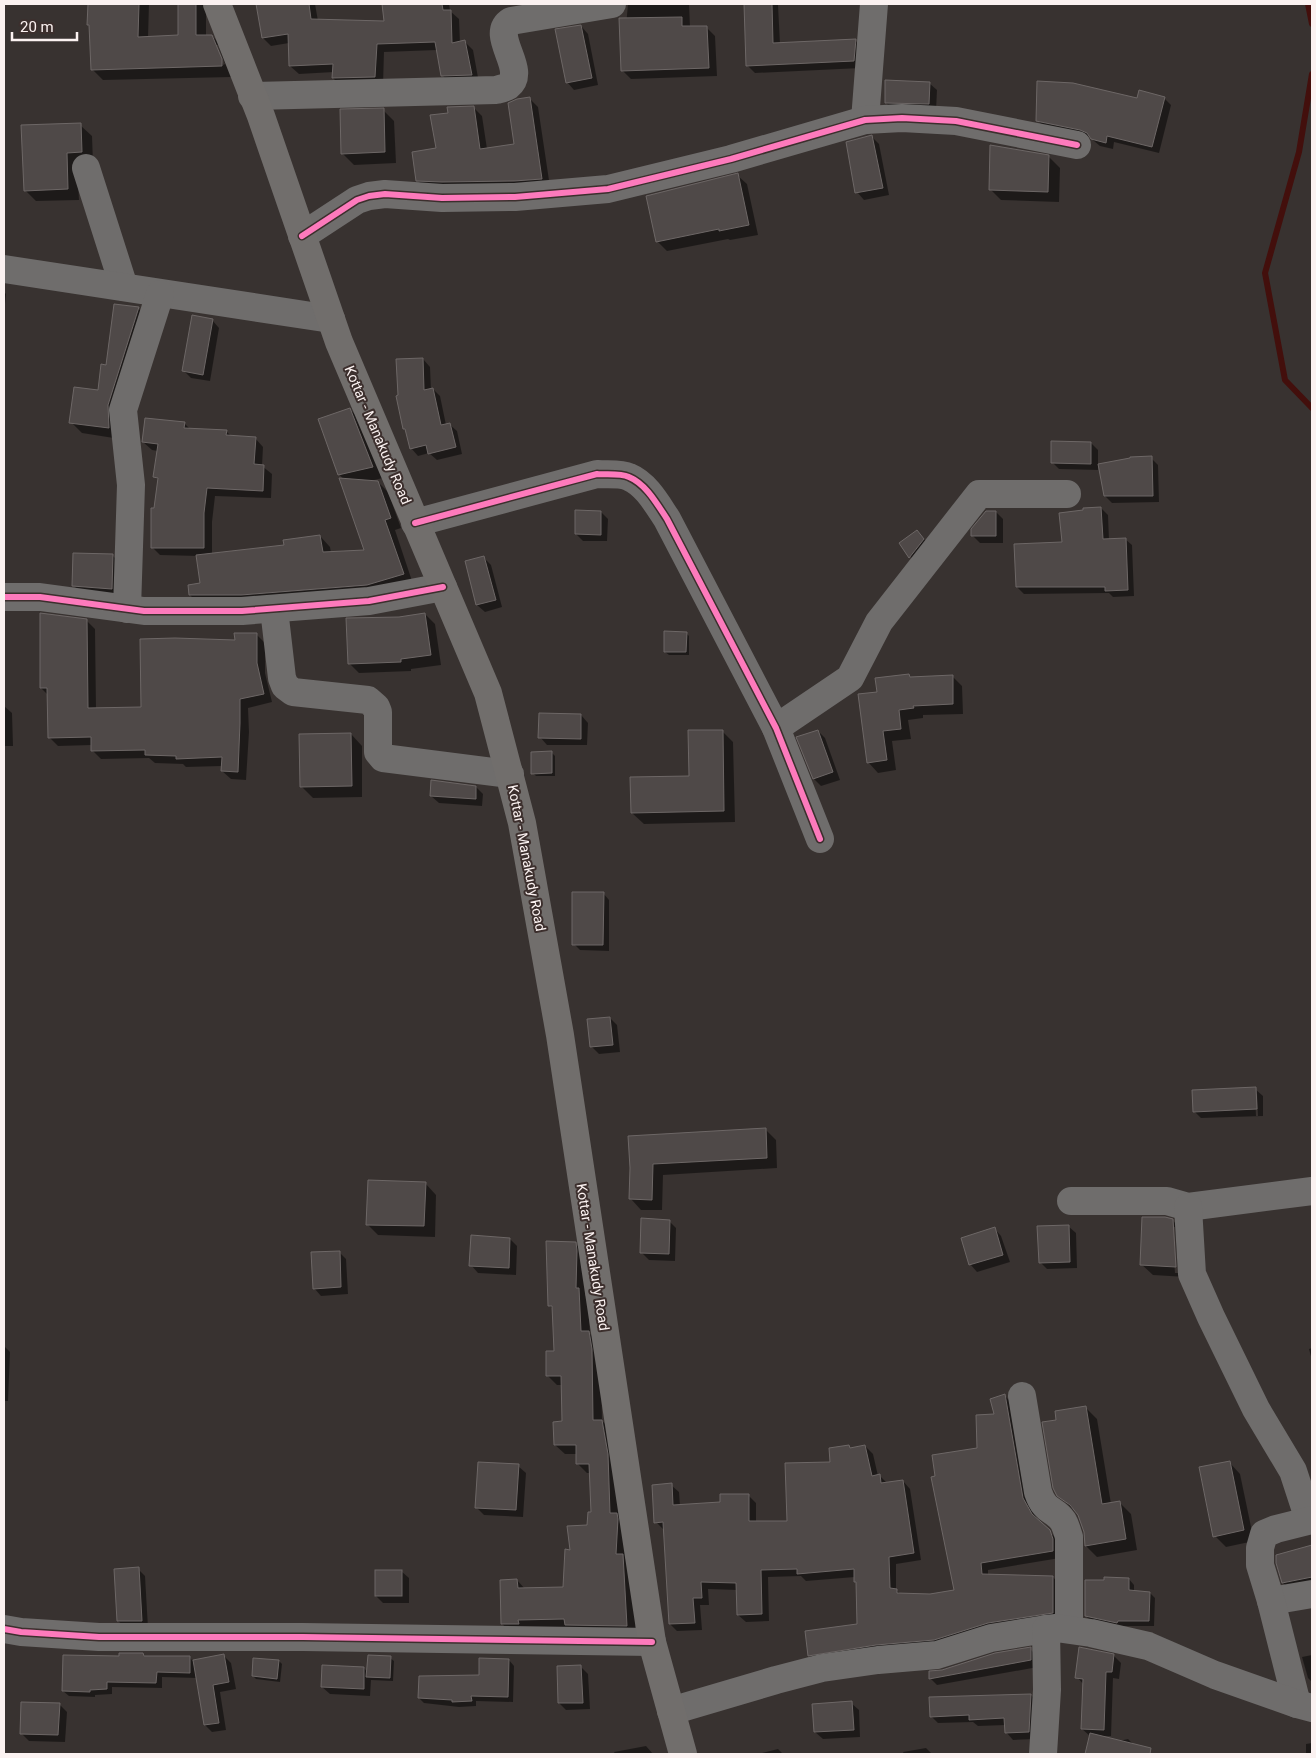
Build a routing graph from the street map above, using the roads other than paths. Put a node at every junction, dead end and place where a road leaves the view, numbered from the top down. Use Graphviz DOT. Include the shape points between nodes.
graph roads {
  1 [pos="217,4"];
  2 [pos="612,4"];
  3 [pos="874,4"];
  4 [pos="252,96"];
  5 [pos="865,120"];
  6 [pos="1077,145"];
  7 [pos="86,168"];
  8 [pos="302,236"];
  9 [pos="4,269"];
  10 [pos="124,287"];
  11 [pos="160,294"];
  12 [pos="331,319"];
  13 [pos="1068,494"];
  14 [pos="415,523"];
  15 [pos="443,587"];
  16 [pos="4,597"];
  17 [pos="127,609"];
  18 [pos="274,609"];
  19 [pos="776,728"];
  20 [pos="510,774"];
  21 [pos="820,839"];
  22 [pos="1312,1191"];
  23 [pos="1071,1201"];
  24 [pos="1188,1207"];
  25 [pos="1022,1396"];
  26 [pos="1311,1520"];
  27 [pos="1312,1594"];
  28 [pos="1271,1602"];
  29 [pos="4,1628"];
  30 [pos="1057,1630"];
  31 [pos="652,1642"];
  32 [pos="1304,1706"];
  33 [pos="671,1711"];
  34 [pos="683,1754"];
  35 [pos="1043,1754"];
  1 -- 4 [label="main road, Kottar - Manakudy Road"];
  2 -- 4 [label="street" via="506,24 503,30 514,76 507,86 496,90"];
  3 -- 5 [label="street"];
  4 -- 8 [label="main road, Kottar - Manakudy Road"];
  5 -- 6 [label="street" via="956,121"];
  5 -- 8 [label="street" via="731,159 608,189 515,197 369,196"];
  7 -- 10 [label="street"];
  8 -- 12 [label="main road, Kottar - Manakudy Road"];
  9 -- 10 [label="street"];
  10 -- 11 [label="street"];
  11 -- 12 [label="street"];
  11 -- 17 [label="street" via="123,410 131,486"];
  12 -- 14 [label="main road, Kottar - Manakudy Road"];
  13 -- 19 [label="street" via="980,494 879,622 850,678"];
  14 -- 15 [label="main road, Kottar - Manakudy Road"];
  14 -- 19 [label="street" via="597,474 628,476 636,480 666,518"];
  15 -- 18 [label="street" via="369,601"];
  15 -- 20 [label="main road, Kottar - Manakudy Road" via="488,693"];
  16 -- 17 [label="street" via="40,597"];
  17 -- 18 [label="street" via="144,612 242,612"];
  18 -- 20 [label="street" via="285,686 293,692 368,700 378,712 378,752 383,758"];
  19 -- 21 [label="street"];
  20 -- 31 [label="main road, Kottar - Manakudy Road" via="522,823 560,1035"];
  22 -- 24 [label="street"];
  23 -- 24 [label="street" via="1167,1201"];
  24 -- 26 [label="street" via="1192,1274 1256,1409 1293,1471"];
  25 -- 30 [label="street" via="1041,1501 1065,1523 1069,1536"];
  26 -- 28 [label="street" via="1264,1534 1260,1565"];
  27 -- 28 [label="street"];
  28 -- 32 [label="street"];
  29 -- 31 [label="street" via="99,1637"];
  30 -- 32 [label="street" via="1091,1633 1148,1646 1215,1675"];
  30 -- 33 [label="street" via="991,1638 937,1655 822,1668"];
  30 -- 35 [label="street" via="1047,1690"];
  31 -- 33 [label="main road, Kottar - Manakudy Road"];
  33 -- 34 [label="main road, Kottar - Manakudy Road"];
}
